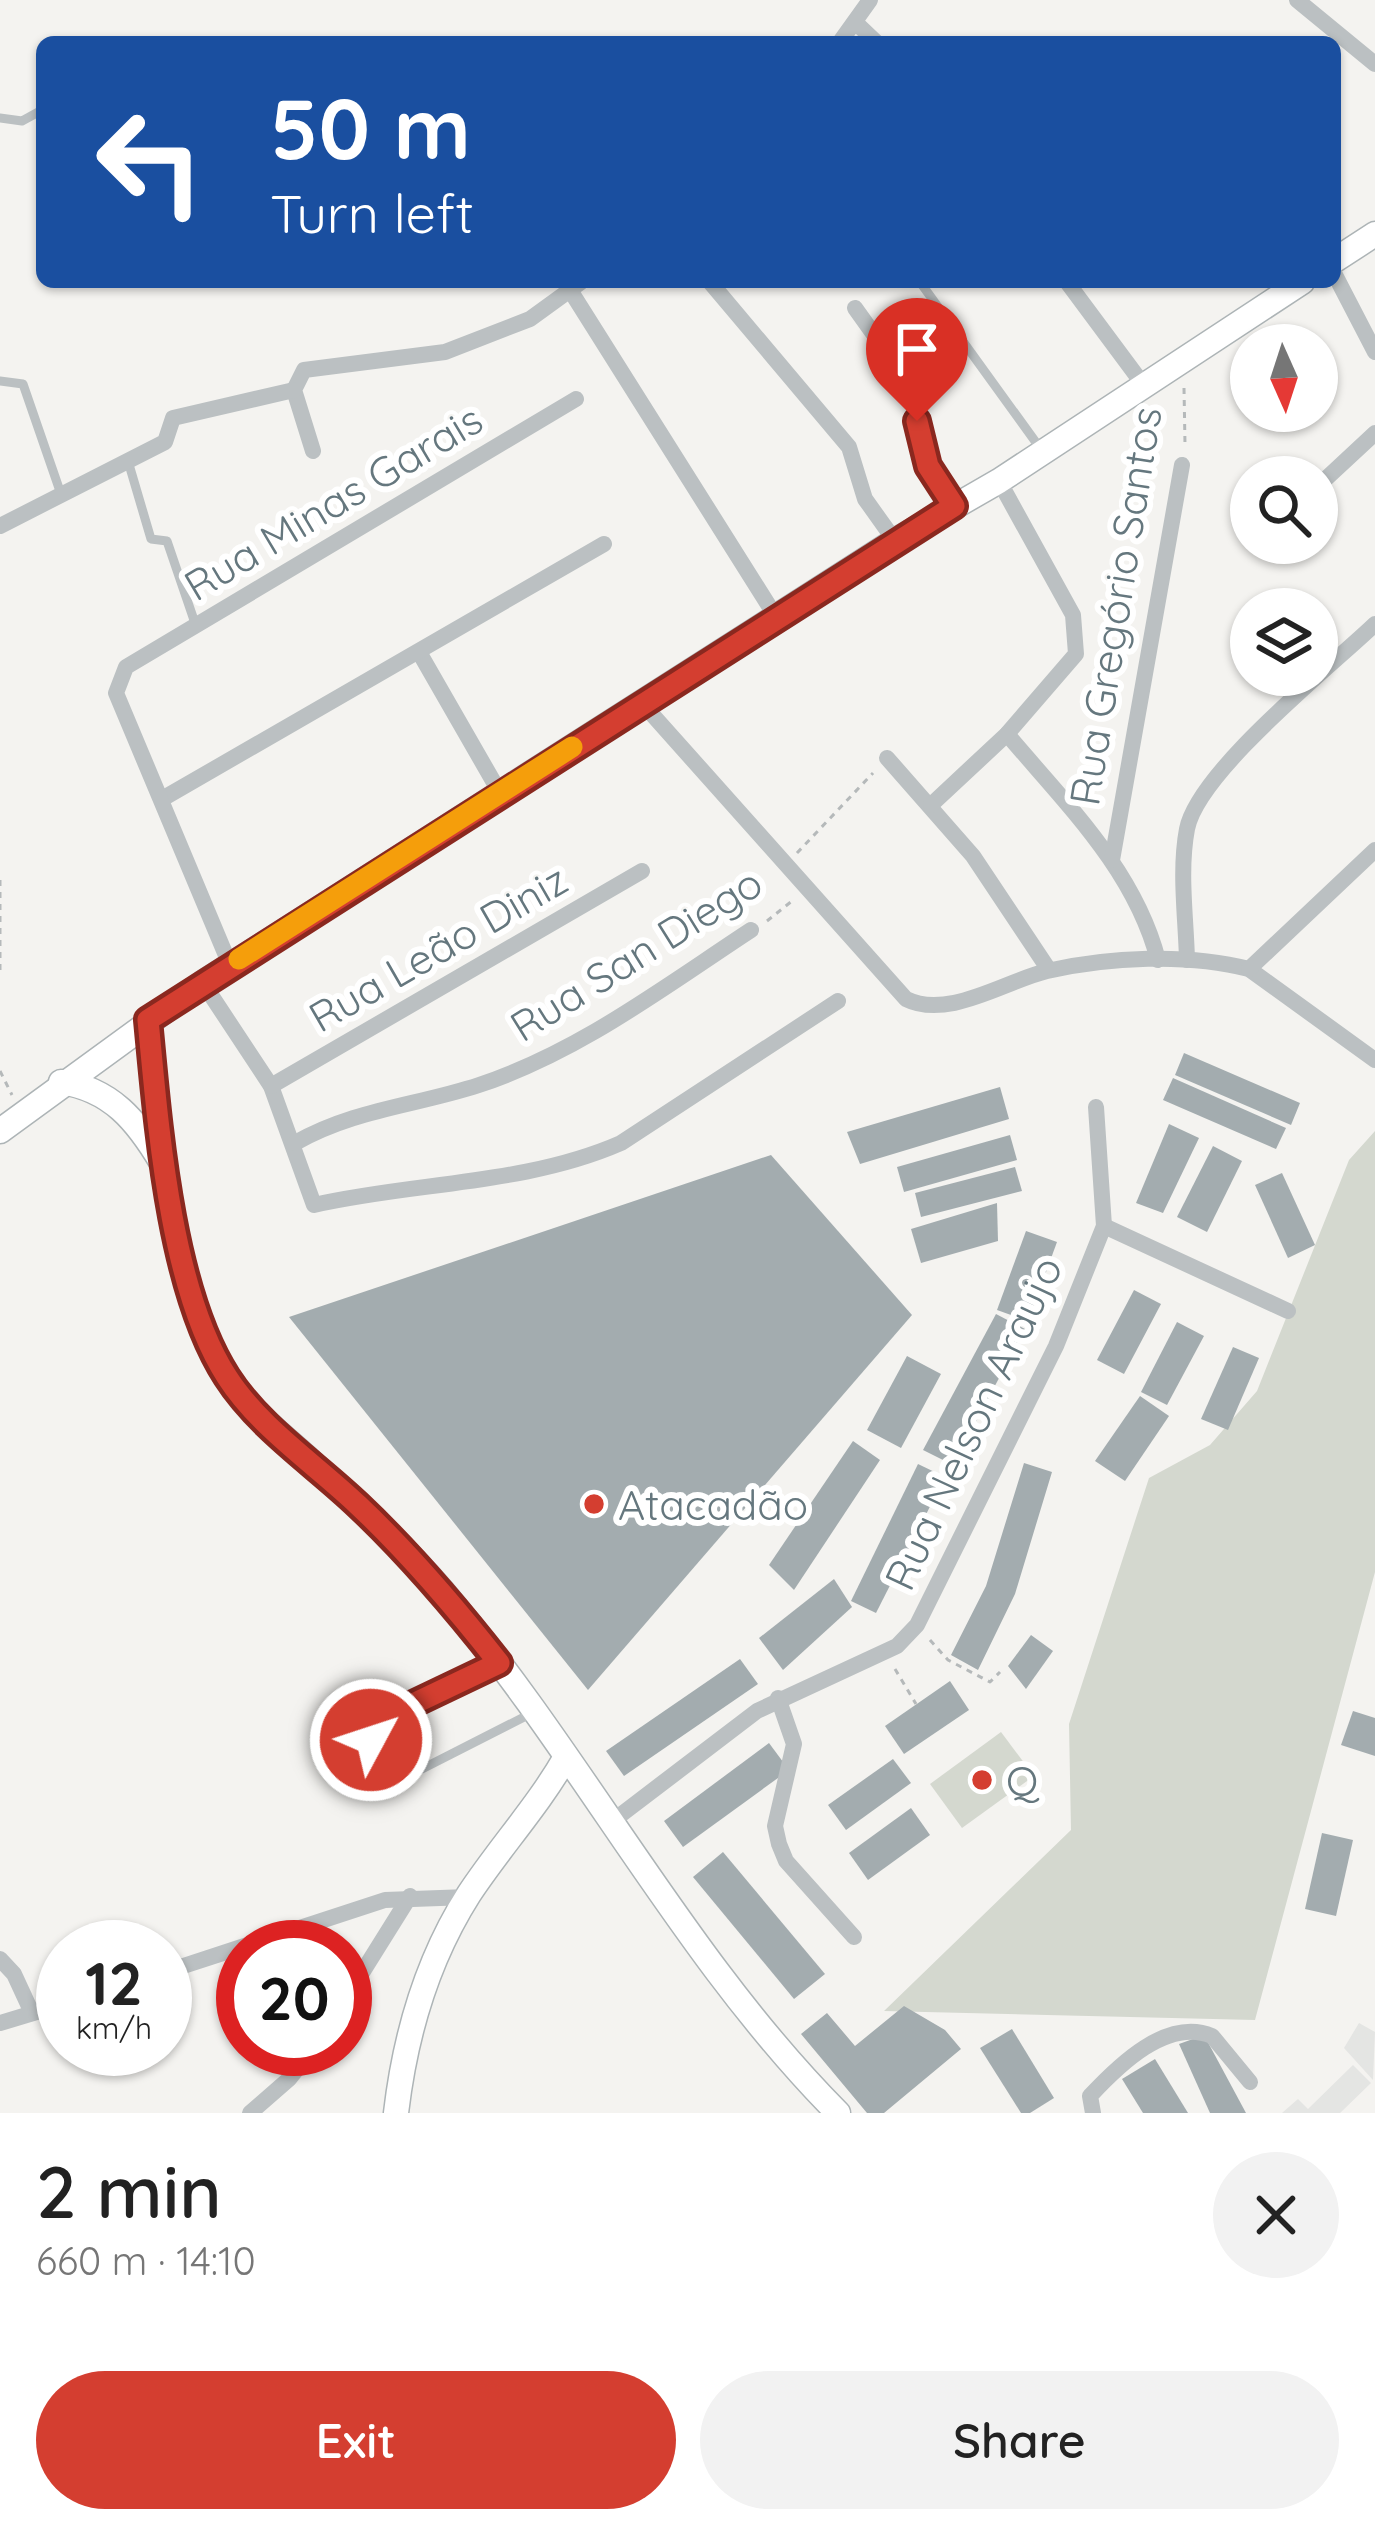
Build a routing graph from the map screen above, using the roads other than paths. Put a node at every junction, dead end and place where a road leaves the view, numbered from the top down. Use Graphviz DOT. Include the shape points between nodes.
graph roads {
  1 [pos="870,0"];
  2 [pos="1297,0"];
  3 [pos="855,22"];
  4 [pos="845,36"];
  5 [pos="870,36"];
  6 [pos="1341,36"];
  7 [pos="1341,36"];
  8 [pos="1375,64"];
  9 [pos="36,113"];
  10 [pos="0,118"];
  11 [pos="1375,233"];
  12 [pos="1341,256"];
  13 [pos="1341,286"];
  14 [pos="572,288"];
  15 [pos="576,288"];
  16 [pos="715,288"];
  17 [pos="924,288"];
  18 [pos="1071,288"];
  19 [pos="1293,288"];
  20 [pos="855,308"];
  21 [pos="1375,352"];
  22 [pos="0,381"];
  23 [pos="1144,387"];
  24 [pos="294,390"];
  25 [pos="576,399"];
  26 [pos="1375,433"];
  27 [pos="313,451"];
  28 [pos="1043,452"];
  29 [pos="128,460"];
  30 [pos="1182,465"];
  31 [pos="1338,468"];
  32 [pos="999,481"];
  33 [pos="61,494"];
  34 [pos="954,506"];
  35 [pos="1,525"];
  36 [pos="895,541"];
  37 [pos="604,544"];
  38 [pos="776,617"];
  39 [pos="1375,624"];
  40 [pos="196,626"];
  41 [pos="419,652"];
  42 [pos="642,703"];
  43 [pos="1007,734"];
  44 [pos="887,758"];
  45 [pos="500,793"];
  46 [pos="162,799"];
  47 [pos="931,805"];
  48 [pos="1375,850"];
  49 [pos="1112,860"];
  50 [pos="641,872"];
  51 [pos="751,930"];
  52 [pos="1158,960"];
  53 [pos="1187,960"];
  54 [pos="230,965"];
  55 [pos="1249,969"];
  56 [pos="1049,970"];
  57 [pos="203,983"];
  58 [pos="838,1001"];
  59 [pos="148,1020"];
  60 [pos="1375,1060"];
  61 [pos="61,1082"];
  62 [pos="271,1087"];
  63 [pos="1096,1107"];
  64 [pos="0,1132"];
  65 [pos="295,1143"];
  66 [pos="165,1168"];
  67 [pos="1104,1226"];
  68 [pos="1288,1311"];
  69 [pos="499,1663"];
  70 [pos="778,1698"];
  71 [pos="534,1712"];
  72 [pos="566,1757"];
  73 [pos="614,1820"];
  74 [pos="410,1896"];
  75 [pos="468,1897"];
  76 [pos="854,1937"];
  77 [pos="372,1957"];
  78 [pos="0,1959"];
  79 [pos="192,1963"];
  80 [pos="36,2012"];
  81 [pos="32,2013"];
  82 [pos="0,2023"];
  83 [pos="292,2076"];
  84 [pos="1250,2082"];
  85 [pos="250,2113"];
  86 [pos="396,2113"];
  87 [pos="838,2113"];
  88 [pos="1093,2113"];
  1 -- 3 [label="street"];
  2 -- 6 [label="street"];
  3 -- 4 [label="street"];
  3 -- 5 [label="street"];
  7 -- 8 [label="street"];
  9 -- 10 [label="lane"];
  11 -- 12 [label="main road"];
  13 -- 21 [label="street"];
  14 -- 24 [label="street" via="530,319 445,352 304,370"];
  15 -- 38 [label="street"];
  16 -- 36 [label="street" via="849,448 866,499"];
  17 -- 28 [label="lane"];
  18 -- 23 [label="street"];
  19 -- 23 [label="main road"];
  20 -- 34 [label="street" via="907,384 928,466"];
  22 -- 33 [label="lane" via="23,384"];
  23 -- 28 [label="main road"];
  24 -- 27 [label="street"];
  24 -- 29 [label="street" via="172,418 165,442"];
  25 -- 40 [label="street, Rua Minas Garais"];
  26 -- 31 [label="street"];
  28 -- 32 [label="main road"];
  29 -- 33 [label="street"];
  29 -- 40 [label="lane" via="151,539 167,541"];
  30 -- 49 [label="street, Rua Gregório Santos"];
  32 -- 34 [label="main road"];
  32 -- 43 [label="street" via="1078,630 1070,666"];
  33 -- 35 [label="street"];
  34 -- 36 [label="main road"];
  36 -- 38 [label="main road"];
  37 -- 41 [label="street"];
  38 -- 42 [label="main road"];
  39 -- 53 [label="street" via="1197,801 1185,861"];
  40 -- 46 [label="street, Rua Minas Garais" via="126,667 116,693"];
  41 -- 45 [label="street"];
  41 -- 46 [label="street"];
  42 -- 45 [label="main road"];
  42 -- 56 [label="street" via="906,999 945,1004"];
  43 -- 47 [label="street"];
  43 -- 49 [label="street"];
  44 -- 47 [label="street"];
  45 -- 54 [label="main road"];
  46 -- 54 [label="street"];
  47 -- 56 [label="street"];
  48 -- 55 [label="street"];
  49 -- 52 [label="street" via="1144,915"];
  50 -- 62 [label="street, Rua Leão Diniz"];
  51 -- 65 [label="street, Rua San Diego" via="537,1063 344,1118"];
  52 -- 53 [label="street"];
  52 -- 56 [label="street"];
  53 -- 55 [label="street"];
  54 -- 57 [label="main road"];
  55 -- 60 [label="street"];
  57 -- 59 [label="main road"];
  57 -- 62 [label="street"];
  58 -- 65 [label="street" via="620,1143 548,1170 314,1205"];
  59 -- 61 [label="main road"];
  59 -- 66 [label="main road"];
  61 -- 64 [label="main road"];
  61 -- 66 [label="main road" via="120,1106"];
  62 -- 65 [label="street"];
  63 -- 67 [label="street, Rua Nelson Araujo"];
  66 -- 69 [label="main road" via="198,1317 236,1390 409,1556"];
  67 -- 68 [label="street"];
  67 -- 70 [label="street, Rua Nelson Araujo" via="1056,1346 917,1625 884,1653"];
  69 -- 71 [label="main road"];
  69 -- 71 [label="lane" via="378,1722 371,1740 387,1772 414,1773"];
  70 -- 73 [label="street, Rua Nelson Araujo"];
  70 -- 76 [label="street" via="794,1744 779,1844"];
  71 -- 72 [label="main road"];
  72 -- 73 [label="main road"];
  72 -- 75 [label="main road"];
  73 -- 87 [label="main road" via="731,1994"];
  74 -- 75 [label="street"];
  74 -- 77 [label="street"];
  74 -- 79 [label="street"];
  75 -- 86 [label="main road" via="420,1999"];
  78 -- 81 [label="street"];
  80 -- 81 [label="street"];
  81 -- 82 [label="street"];
  83 -- 85 [label="street"];
  84 -- 88 [label="street" via="1212,2036 1189,2033 1129,2058 1090,2096"];
}
